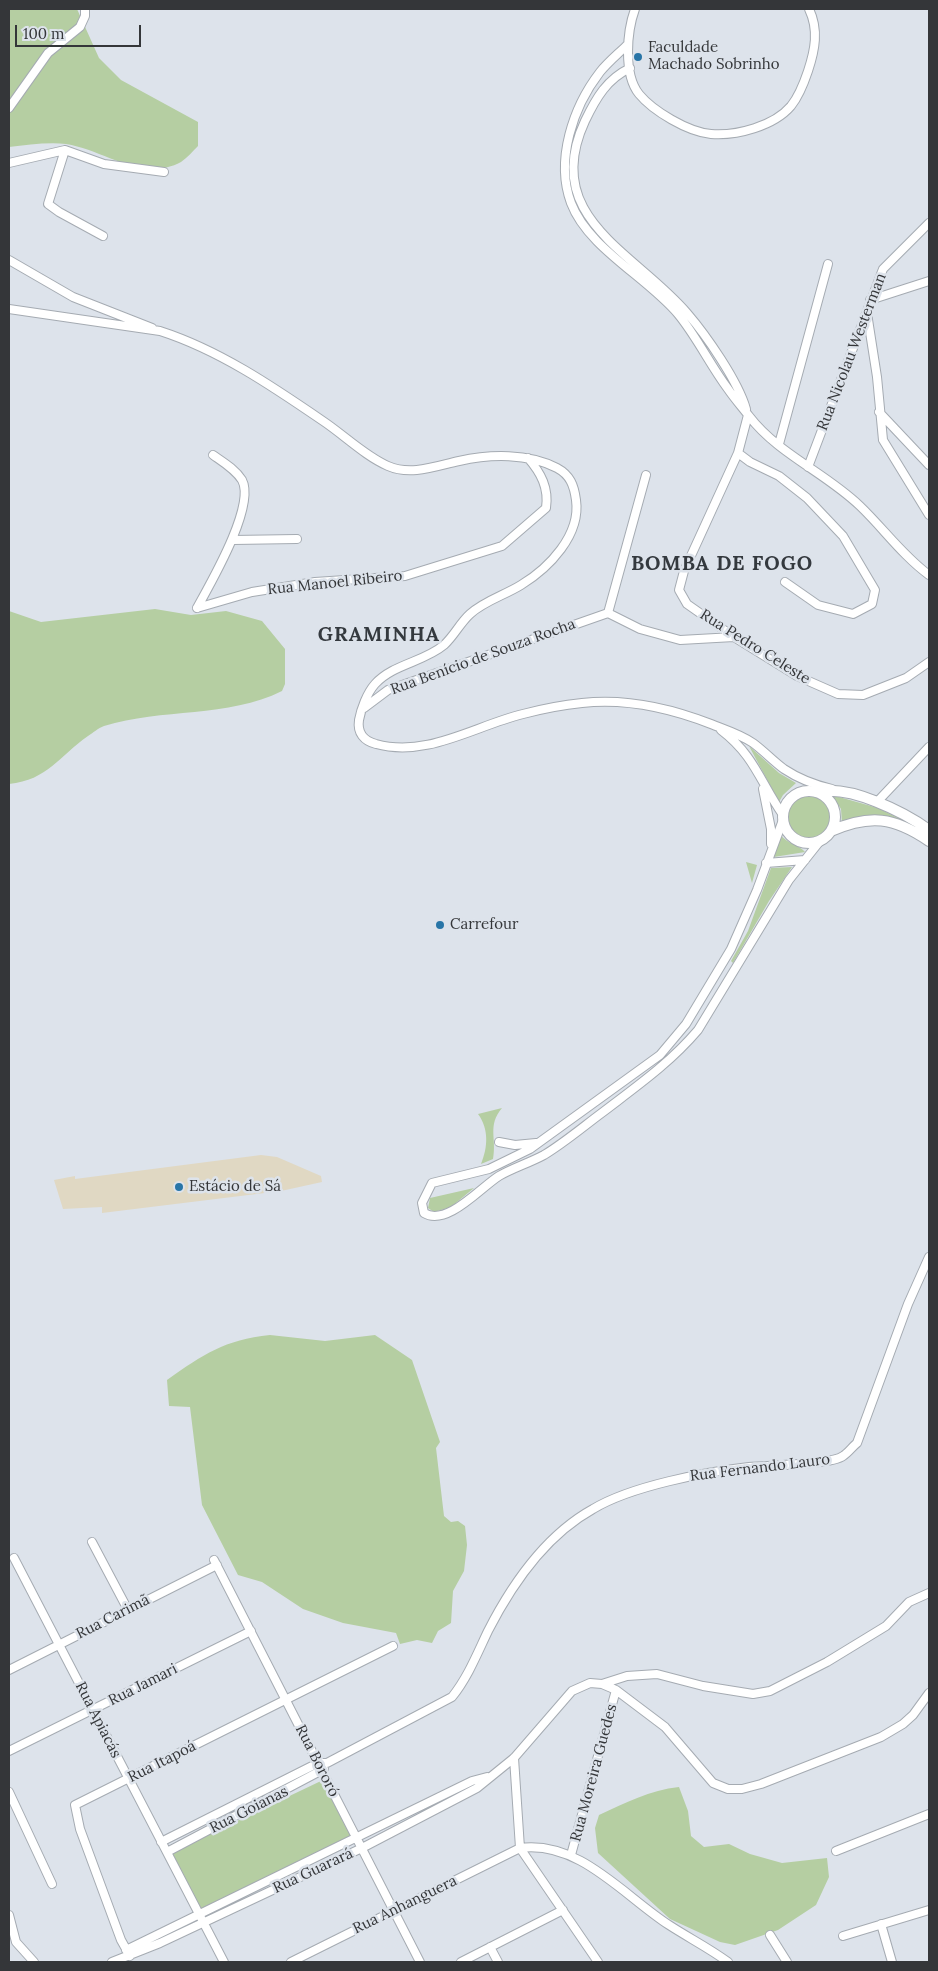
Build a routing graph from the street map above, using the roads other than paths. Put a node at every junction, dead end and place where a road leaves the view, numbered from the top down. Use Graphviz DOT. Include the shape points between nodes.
graph roads {
  1 [pos="85,9"];
  2 [pos="636,9"];
  3 [pos="809,9"];
  4 [pos="627,45"];
  5 [pos="630,68"];
  6 [pos="9,108"];
  7 [pos="65,150"];
  8 [pos="9,163"];
  9 [pos="164,172"];
  10 [pos="929,223"];
  11 [pos="103,236"];
  12 [pos="9,260"];
  13 [pos="828,264"];
  14 [pos="929,281"];
  15 [pos="870,300"];
  16 [pos="9,308"];
  17 [pos="866,311"];
  18 [pos="160,331"];
  19 [pos="879,412"];
  20 [pos="747,413"];
  21 [pos="779,444"];
  22 [pos="738,453"];
  23 [pos="213,455"];
  24 [pos="528,458"];
  25 [pos="929,465"];
  26 [pos="808,467"];
  27 [pos="646,475"];
  28 [pos="929,516"];
  29 [pos="297,539"];
  30 [pos="233,540"];
  31 [pos="929,575"];
  32 [pos="785,582"];
  33 [pos="608,613"];
  34 [pos="734,637"];
  35 [pos="929,662"];
  36 [pos="362,709"];
  37 [pos="716,726"];
  38 [pos="929,747"];
  39 [pos="760,774"];
  40 [pos="801,779"];
  41 [pos="832,789"];
  42 [pos="817,792"];
  43 [pos="877,802"];
  44 [pos="783,818"];
  45 [pos="881,821"];
  46 [pos="929,830"];
  47 [pos="831,832"];
  48 [pos="820,841"];
  49 [pos="929,841"];
  50 [pos="771,849"];
  51 [pos="813,852"];
  52 [pos="805,860"];
  53 [pos="766,863"];
  54 [pos="549,1136"];
  55 [pos="499,1142"];
  56 [pos="499,1165"];
  57 [pos="498,1177"];
  58 [pos="929,1257"];
  59 [pos="92,1542"];
  60 [pos="14,1558"];
  61 [pos="216,1562"];
  62 [pos="929,1593"];
  63 [pos="128,1610"];
  64 [pos="251,1631"];
  65 [pos="59,1644"];
  66 [pos="393,1646"];
  67 [pos="9,1670"];
  68 [pos="602,1684"];
  69 [pos="616,1690"];
  70 [pos="928,1695"];
  71 [pos="452,1697"];
  72 [pos="286,1699"];
  73 [pos="93,1710"];
  74 [pos="9,1751"];
  75 [pos="514,1758"];
  76 [pos="318,1763"];
  77 [pos="328,1763"];
  78 [pos="323,1772"];
  79 [pos="491,1776"];
  80 [pos="128,1779"];
  81 [pos="9,1792"];
  82 [pos="439,1798"];
  83 [pos="443,1806"];
  84 [pos="929,1814"];
  85 [pos="357,1839"];
  86 [pos="161,1842"];
  87 [pos="362,1848"];
  88 [pos="520,1848"];
  89 [pos="836,1851"];
  90 [pos="166,1852"];
  91 [pos="571,1855"];
  92 [pos="52,1884"];
  93 [pos="249,1891"];
  94 [pos="253,1899"];
  95 [pos="393,1910"];
  96 [pos="563,1910"];
  97 [pos="929,1910"];
  98 [pos="9,1915"];
  99 [pos="201,1919"];
  100 [pos="881,1924"];
  101 [pos="770,1936"];
  102 [pos="843,1936"];
  103 [pos="490,1947"];
  104 [pos="126,1955"];
  105 [pos="34,1962"];
  106 [pos="112,1962"];
  107 [pos="224,1962"];
  108 [pos="291,1962"];
  109 [pos="420,1962"];
  110 [pos="460,1962"];
  111 [pos="498,1962"];
  112 [pos="598,1962"];
  113 [pos="728,1962"];
  114 [pos="787,1962"];
  115 [pos="892,1962"];
  1 -- 6 [label="street" via="80,27 48,53"];
  2 -- 4 [label="street"];
  3 -- 5 [label="street" via="816,36 804,82 791,105 760,126 728,134 710,134 669,119 638,94"];
  4 -- 5 [label="street"];
  4 -- 20 [label="street" via="601,71 585,95 567,142 565,176 571,202 592,235 677,313"];
  5 -- 20 [label="street" via="615,75 607,84 578,136 573,167 578,197 595,227 687,312 738,385"];
  7 -- 8 [label="street"];
  7 -- 9 [label="street" via="104,164"];
  7 -- 11 [label="street" via="48,204"];
  10 -- 15 [label="street, Rua Nicolau Westerman" via="883,269"];
  12 -- 18 [label="street" via="73,297"];
  13 -- 21 [label="street"];
  14 -- 15 [label="street"];
  15 -- 17 [label="street, Rua Nicolau Westerman"];
  16 -- 18 [label="street"];
  17 -- 19 [label="street"];
  17 -- 26 [label="street, Rua Nicolau Westerman"];
  18 -- 24 [label="street" via="213,352 322,420 385,465 399,470 413,471 470,459"];
  19 -- 25 [label="street"];
  19 -- 28 [label="street" via="885,446"];
  20 -- 21 [label="street"];
  20 -- 22 [label="street, Rua Pedro Celeste"];
  21 -- 26 [label="street"];
  22 -- 32 [label="street" via="779,476 813,504 843,536 875,590 872,604 853,614 818,605"];
  22 -- 34 [label="street, Rua Pedro Celeste" via="684,571 679,590 687,604"];
  23 -- 30 [label="street, Rua Manoel Ribeiro" via="231,468 244,485"];
  24 -- 30 [label="street, Rua Manoel Ribeiro" via="545,484 548,495 546,508 538,517 502,546 405,576 315,582 252,592 197,608"];
  24 -- 36 [label="street" via="558,469 573,484 577,506 572,532 557,555 524,583 470,614 444,645 387,673 375,684"];
  26 -- 31 [label="street" via="859,505 909,560"];
  27 -- 33 [label="street"];
  29 -- 30 [label="street"];
  33 -- 34 [label="street" via="640,629 680,640"];
  33 -- 36 [label="street, Rua Benício de Souza Rocha" via="388,690"];
  34 -- 35 [label="street, Rua Pedro Celeste" via="797,676 838,694 863,695 906,678"];
  36 -- 37 [label="street" via="359,730 362,736 368,742 388,748 420,747 520,715 583,703 654,706"];
  37 -- 39 [label="street" via="736,742"];
  37 -- 40 [label="street" via="735,732 755,744 782,768"];
  38 -- 43 [label="street"];
  39 -- 44 [label="street"];
  39 -- 50 [label="street" via="771,829"];
  40 -- 41 [label="street"];
  40 -- 42 [label="street"];
  41 -- 42 [label="main road"];
  41 -- 43 [label="main road"];
  42 -- 44 [label="main road" via="799,792 793,796 787,802"];
  42 -- 47 [label="main road" via="830,800 834,807 835,824"];
  43 -- 46 [label="main road"];
  44 -- 48 [label="main road" via="796,840"];
  44 -- 50 [label="street"];
  45 -- 47 [label="main road" via="854,822"];
  45 -- 49 [label="main road" via="911,829"];
  45 -- 51 [label="main road" via="846,829"];
  47 -- 48 [label="main road"];
  48 -- 51 [label="street"];
  50 -- 53 [label="street"];
  51 -- 52 [label="street"];
  52 -- 53 [label="street"];
  52 -- 57 [label="street" via="755,934 698,1030 680,1052 545,1154"];
  53 -- 54 [label="street" via="730,949 682,1029 660,1055"];
  54 -- 55 [label="street" via="528,1144"];
  54 -- 56 [label="street"];
  56 -- 57 [label="street"];
  56 -- 57 [label="street" via="432,1182 422,1208 429,1216 444,1214"];
  58 -- 71 [label="street, Rua Fernando Lauro" via="908,1304 857,1443 842,1458 692,1476 592,1509 544,1548 502,1606 464,1682"];
  59 -- 63 [label="street"];
  60 -- 65 [label="street, Rua Apiacás"];
  61 -- 63 [label="street, Rua Carimã"];
  61 -- 64 [label="street, Rua Bororó"];
  62 -- 68 [label="street, Rua Guarará" via="909,1602 886,1626 828,1662 770,1691 752,1694 657,1674 627,1676"];
  63 -- 65 [label="street, Rua Carimã"];
  64 -- 72 [label="street, Rua Bororó"];
  64 -- 73 [label="street, Rua Jamari"];
  65 -- 67 [label="street, Rua Carimã"];
  65 -- 73 [label="street, Rua Apiacás"];
  66 -- 72 [label="street, Rua Itapoá"];
  68 -- 69 [label="street"];
  68 -- 75 [label="street, Rua Guarará" via="590,1683 572,1691"];
  69 -- 70 [label="street" via="665,1726 713,1783 728,1789 761,1784 881,1737 913,1715"];
  69 -- 91 [label="street, Rua Moreira Guedes"];
  71 -- 77 [label="street, Rua Goianas"];
  72 -- 76 [label="street, Rua Bororó"];
  72 -- 80 [label="street, Rua Itapoá"];
  73 -- 74 [label="street, Rua Jamari"];
  73 -- 80 [label="street, Rua Apiacás"];
  75 -- 79 [label="street, Rua Guarará"];
  75 -- 88 [label="street"];
  76 -- 77 [label="street, Rua Goianas"];
  76 -- 78 [label="street, Rua Bororó"];
  76 -- 86 [label="street, Rua Goianas"];
  77 -- 78 [label="street"];
  78 -- 85 [label="street, Rua Bororó"];
  78 -- 90 [label="street, Rua Goianas"];
  79 -- 82 [label="street, Rua Guarará" via="472,1781"];
  79 -- 83 [label="street, Rua Guarará" via="477,1788"];
  80 -- 86 [label="street, Rua Apiacás"];
  80 -- 104 [label="street, Rua Itapoá" via="75,1805 80,1828"];
  81 -- 92 [label="street"];
  82 -- 83 [label="street"];
  82 -- 85 [label="street, Rua Guarará"];
  83 -- 87 [label="street, Rua Guarará"];
  84 -- 89 [label="street"];
  85 -- 87 [label="street, Rua Bororó"];
  85 -- 93 [label="street, Rua Guarará"];
  86 -- 90 [label="street, Rua Apiacás"];
  87 -- 94 [label="street, Rua Guarará"];
  87 -- 95 [label="street, Rua Bororó"];
  88 -- 91 [label="street" via="542,1848"];
  88 -- 95 [label="street, Rua Anhanguera"];
  88 -- 96 [label="street"];
  90 -- 99 [label="street, Rua Apiacás"];
  91 -- 113 [label="street" via="669,1925"];
  93 -- 94 [label="street"];
  93 -- 99 [label="street, Rua Guarará"];
  94 -- 99 [label="street, Rua Guarará"];
  95 -- 108 [label="street, Rua Anhanguera"];
  95 -- 109 [label="street, Rua Bororó"];
  96 -- 103 [label="street"];
  96 -- 112 [label="street"];
  97 -- 100 [label="street"];
  98 -- 105 [label="street" via="16,1942"];
  99 -- 104 [label="street, Rua Guarará"];
  99 -- 107 [label="street, Rua Apiacás"];
  100 -- 102 [label="street"];
  100 -- 115 [label="street"];
  101 -- 114 [label="street"];
  103 -- 110 [label="street"];
  103 -- 111 [label="street"];
  104 -- 106 [label="street, Rua Guarará"];
}
